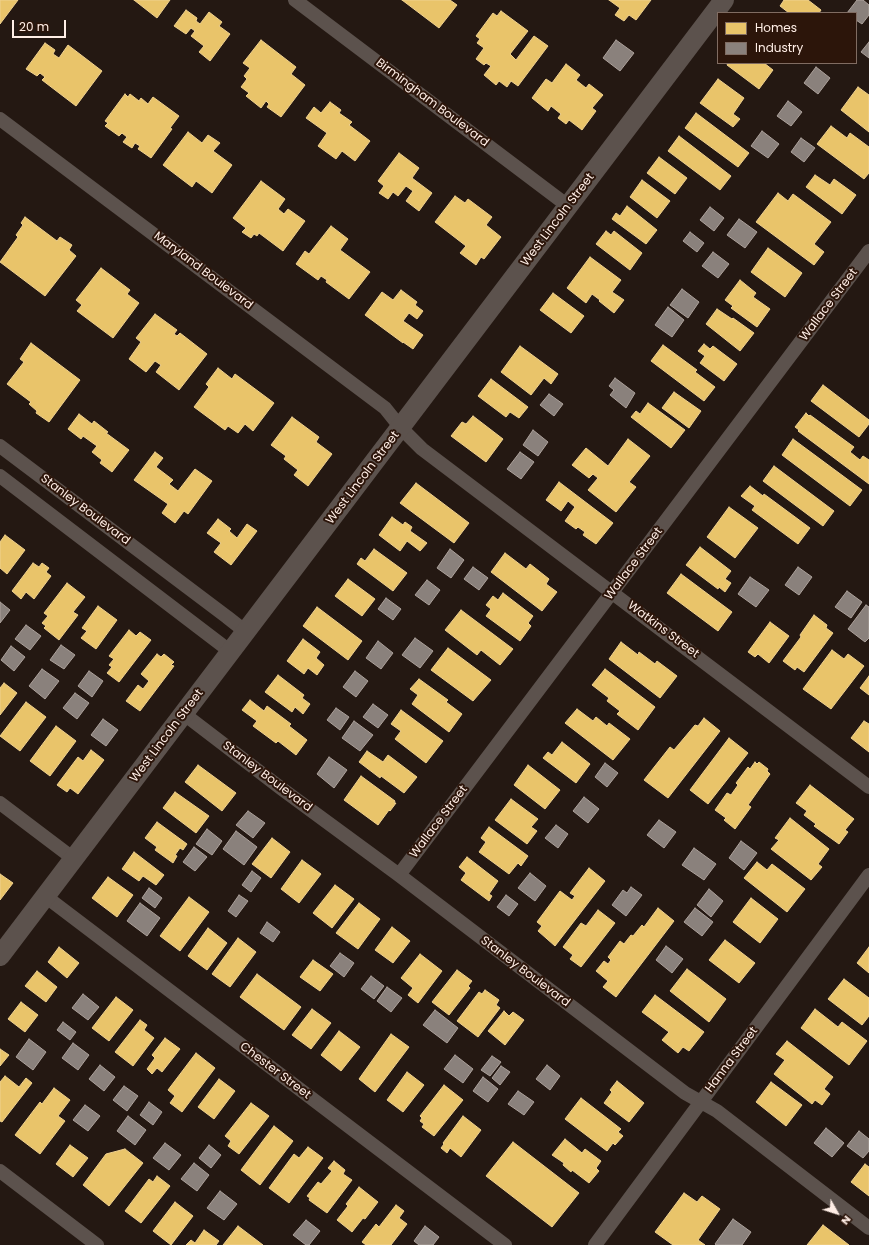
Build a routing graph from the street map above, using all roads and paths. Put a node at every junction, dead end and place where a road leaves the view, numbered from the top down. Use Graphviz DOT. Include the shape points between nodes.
graph roads {
  1 [pos="295,0"];
  2 [pos="724,0"];
  3 [pos="0,119"];
  4 [pos="568,206"];
  5 [pos="869,252"];
  6 [pos="401,428"];
  7 [pos="0,446"];
  8 [pos="0,476"];
  9 [pos="613,593"];
  10 [pos="246,632"];
  11 [pos="231,652"];
  12 [pos="184,714"];
  13 [pos="869,787"];
  14 [pos="0,803"];
  15 [pos="74,859"];
  16 [pos="399,875"];
  17 [pos="869,875"];
  18 [pos="45,896"];
  19 [pos="0,956"];
  20 [pos="700,1102"];
  21 [pos="0,1171"];
  22 [pos="869,1228"];
  23 [pos="97,1245"];
  24 [pos="505,1245"];
  25 [pos="595,1245"];
  1 -- 4 [label="street, Birmingham Boulevard"];
  2 -- 4 [label="street, West Lincoln Street"];
  3 -- 6 [label="street, Maryland Boulevard" via="385,408"];
  4 -- 6 [label="street, West Lincoln Street"];
  5 -- 9 [label="street, Wallace Street"];
  6 -- 9 [label="street, Watkins Street" via="422,449"];
  6 -- 10 [label="street, West Lincoln Street"];
  7 -- 10 [label="street, Stanley Boulevard"];
  8 -- 11 [label="street, Stanley Boulevard"];
  9 -- 13 [label="street, Watkins Street"];
  9 -- 16 [label="street, Wallace Street"];
  10 -- 11 [label="street, West Lincoln Street"];
  11 -- 12 [label="street, West Lincoln Street"];
  12 -- 15 [label="street, West Lincoln Street"];
  12 -- 16 [label="street, Stanley Boulevard"];
  14 -- 15 [label="street"];
  15 -- 18 [label="street, West Lincoln Street"];
  16 -- 20 [label="street, Stanley Boulevard"];
  17 -- 20 [label="street, Hanna Street"];
  18 -- 19 [label="street, West Lincoln Street"];
  18 -- 24 [label="street, Chester Street"];
  20 -- 22 [label="street, Stanley Boulevard" via="717,1111"];
  20 -- 25 [label="street, Hanna Street"];
  21 -- 23 [label="street"];
}
